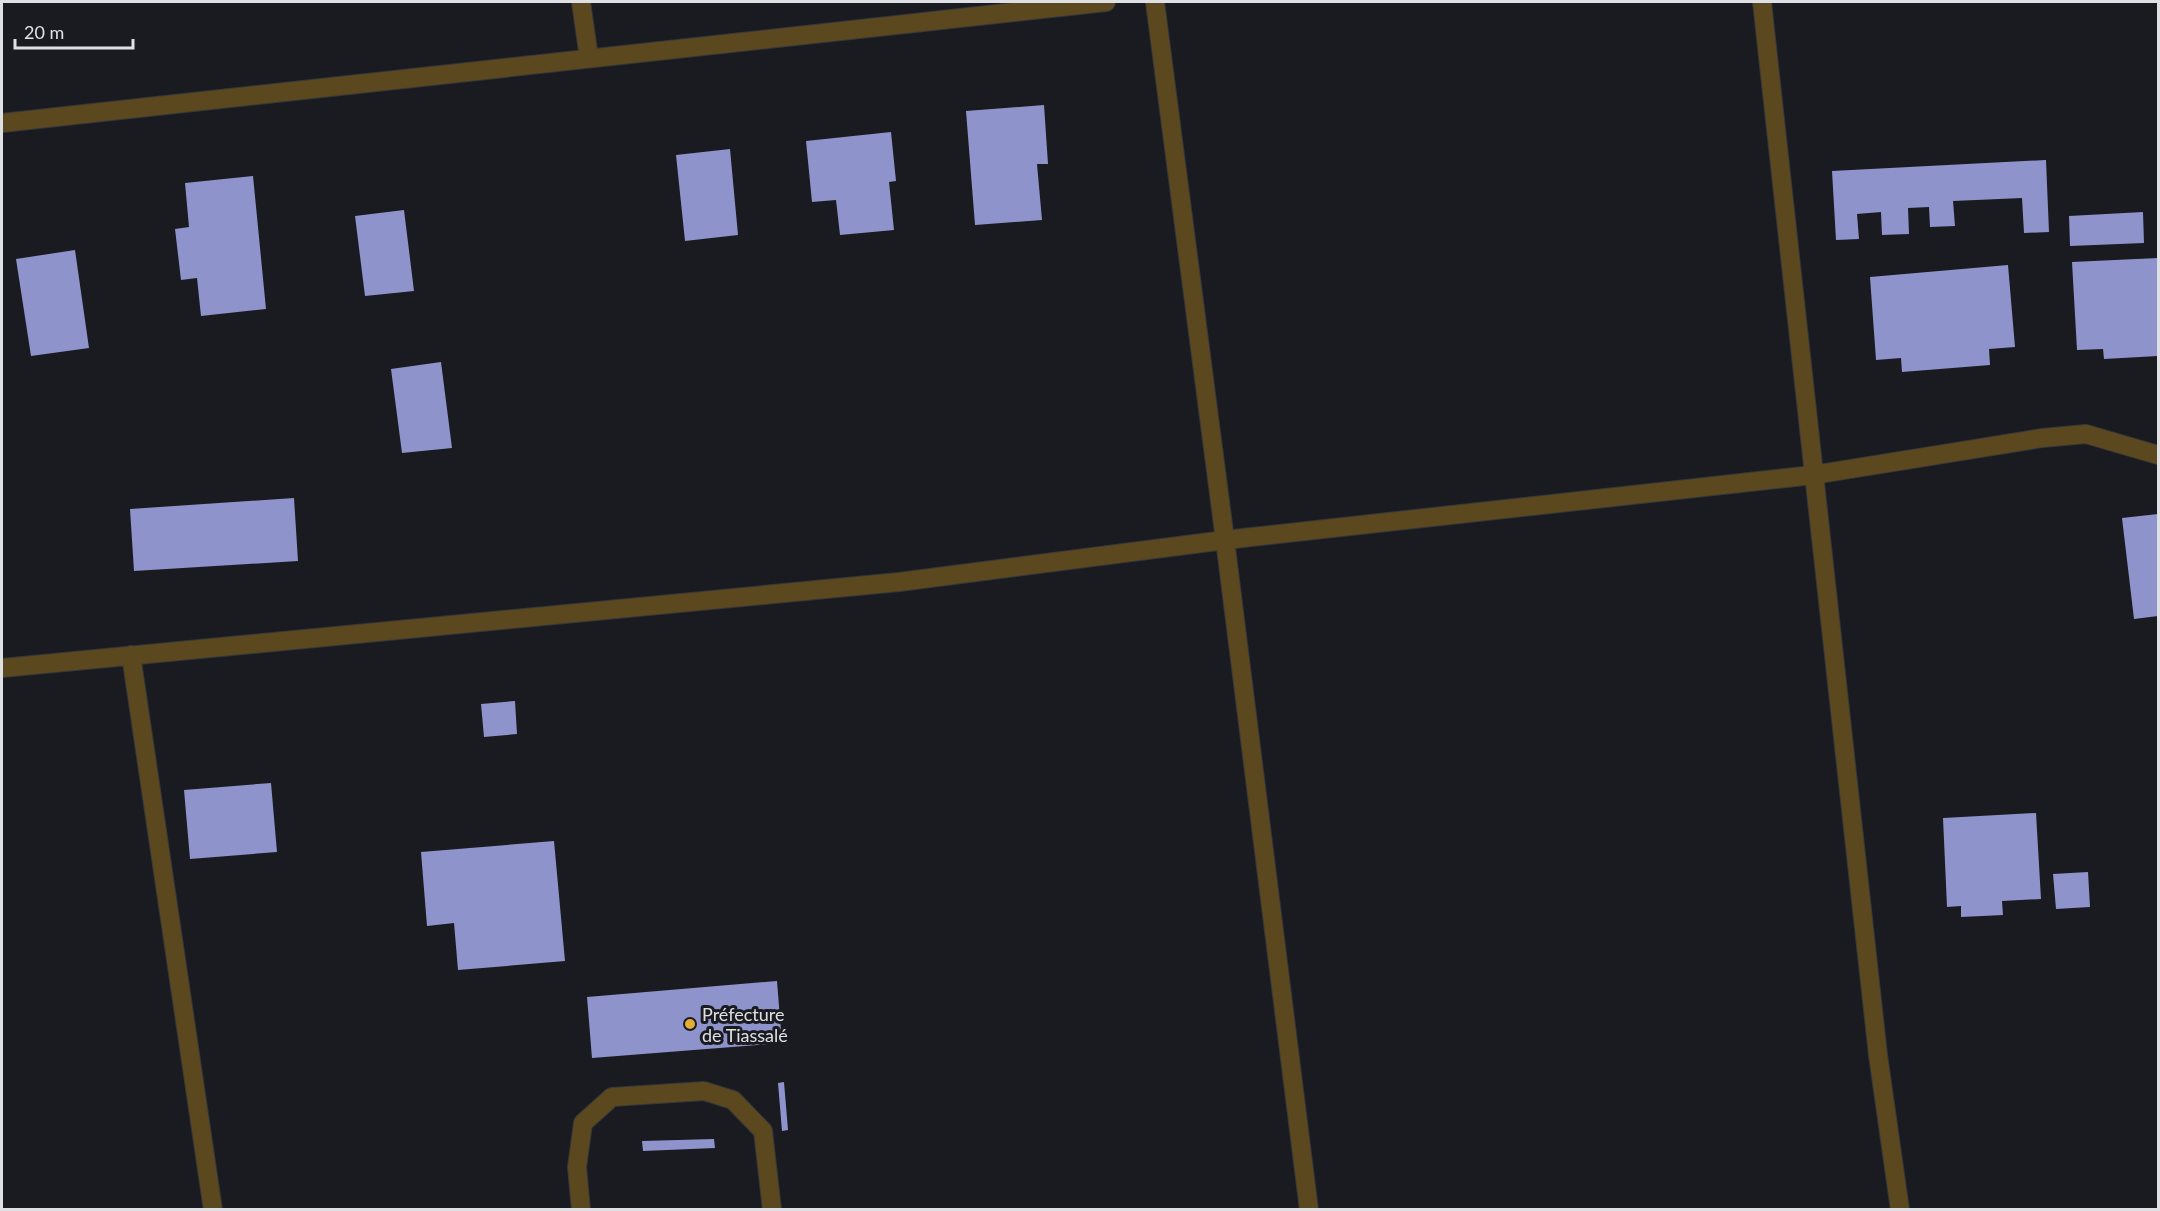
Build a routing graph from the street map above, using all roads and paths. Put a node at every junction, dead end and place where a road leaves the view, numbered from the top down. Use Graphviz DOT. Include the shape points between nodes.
graph roads {
  1 [pos="581,2"];
  2 [pos="1106,2"];
  3 [pos="1155,2"];
  4 [pos="1762,2"];
  5 [pos="589,58"];
  6 [pos="2,123"];
  7 [pos="2158,455"];
  8 [pos="1813,475"];
  9 [pos="1225,540"];
  10 [pos="131,655"];
  11 [pos="2,668"];
  12 [pos="213,1209"];
  13 [pos="581,1209"];
  14 [pos="772,1209"];
  15 [pos="1309,1209"];
  16 [pos="1900,1209"];
  1 -- 5 [label="street"];
  2 -- 5 [label="street"];
  3 -- 9 [label="street"];
  4 -- 8 [label="street"];
  5 -- 6 [label="street"];
  7 -- 8 [label="street" via="2086,434"];
  8 -- 9 [label="street"];
  8 -- 16 [label="street" via="1878,1054"];
  9 -- 10 [label="street" via="899,582"];
  9 -- 15 [label="street"];
  10 -- 11 [label="street"];
  10 -- 12 [label="street"];
  13 -- 14 [label="street" via="577,1167 583,1123 612,1096 704,1091 733,1101 764,1131"];
}
